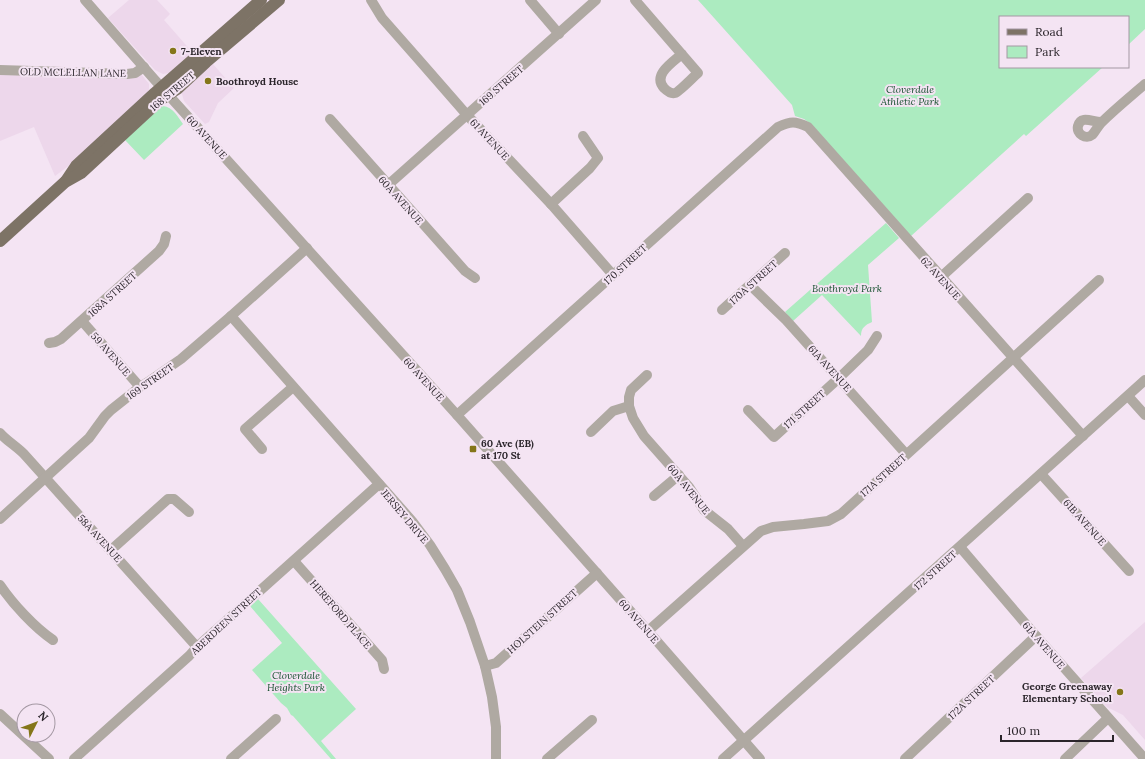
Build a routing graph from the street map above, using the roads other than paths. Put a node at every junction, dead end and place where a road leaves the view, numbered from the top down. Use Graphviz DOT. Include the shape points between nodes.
graph roads {
  1 [pos="85,0"];
  2 [pos="261,0"];
  3 [pos="279,0"];
  4 [pos="371,0"];
  5 [pos="530,0"];
  6 [pos="596,0"];
  7 [pos="635,0"];
  8 [pos="559,34"];
  9 [pos="682,54"];
  10 [pos="144,67"];
  11 [pos="0,70"];
  12 [pos="1145,84"];
  13 [pos="166,91"];
  14 [pos="467,115"];
  15 [pos="330,119"];
  16 [pos="797,122"];
  17 [pos="1102,122"];
  18 [pos="583,136"];
  19 [pos="388,185"];
  20 [pos="1028,198"];
  21 [pos="551,204"];
  22 [pos="166,236"];
  23 [pos="0,241"];
  24 [pos="307,248"];
  25 [pos="785,253"];
  26 [pos="613,275"];
  27 [pos="941,277"];
  28 [pos="475,278"];
  29 [pos="1099,280"];
  30 [pos="750,285"];
  31 [pos="722,310"];
  32 [pos="231,316"];
  33 [pos="82,321"];
  34 [pos="877,336"];
  35 [pos="49,343"];
  36 [pos="1012,358"];
  37 [pos="647,375"];
  38 [pos="839,378"];
  39 [pos="1145,380"];
  40 [pos="140,387"];
  41 [pos="293,387"];
  42 [pos="1128,396"];
  43 [pos="629,406"];
  44 [pos="748,410"];
  45 [pos="456,415"];
  46 [pos="1145,415"];
  47 [pos="591,432"];
  48 [pos="0,433"];
  49 [pos="1083,436"];
  50 [pos="262,449"];
  51 [pos="906,454"];
  52 [pos="1041,474"];
  53 [pos="679,475"];
  54 [pos="46,478"];
  55 [pos="379,484"];
  56 [pos="654,496"];
  57 [pos="189,512"];
  58 [pos="0,519"];
  59 [pos="743,546"];
  60 [pos="960,548"];
  61 [pos="111,550"];
  62 [pos="294,561"];
  63 [pos="1129,571"];
  64 [pos="597,573"];
  65 [pos="0,585"];
  66 [pos="648,631"];
  67 [pos="1036,636"];
  68 [pos="53,640"];
  69 [pos="197,647"];
  70 [pos="485,666"];
  71 [pos="384,669"];
  72 [pos="0,714"];
  73 [pos="1108,718"];
  74 [pos="276,719"];
  75 [pos="592,720"];
  76 [pos="744,741"];
  77 [pos="49,759"];
  78 [pos="74,759"];
  79 [pos="231,759"];
  80 [pos="496,759"];
  81 [pos="548,759"];
  82 [pos="723,759"];
  83 [pos="760,759"];
  84 [pos="905,759"];
  85 [pos="1065,759"];
  86 [pos="1145,759"];
  1 -- 10 [label="street, 60 AVENUE"];
  2 -- 13 [label="main road, 168 STREET"];
  3 -- 13 [label="main road, 168 STREET" via="177,89"];
  4 -- 14 [label="street, 61 AVENUE" via="388,24"];
  5 -- 8 [label="street"];
  6 -- 8 [label="street, 169 STREET"];
  7 -- 9 [label="street"];
  8 -- 14 [label="street, 169 STREET"];
  10 -- 11 [label="street, OLD MCLELLAN LANE" via="127,74"];
  10 -- 13 [label="street, 60 AVENUE"];
  12 -- 17 [label="street"];
  13 -- 23 [label="main road, 168 STREET" via="160,100 81,173 65,182"];
  13 -- 24 [label="street, 60 AVENUE"];
  14 -- 19 [label="street, 169 STREET"];
  14 -- 21 [label="street, 61 AVENUE"];
  15 -- 19 [label="street, 60A AVENUE"];
  16 -- 26 [label="street, 170 STREET" via="788,122 778,127"];
  16 -- 27 [label="street, 62 AVENUE" via="808,127"];
  18 -- 21 [label="street" via="598,158"];
  19 -- 28 [label="street, 60A AVENUE" via="465,271"];
  20 -- 27 [label="street"];
  21 -- 26 [label="street, 61 AVENUE"];
  22 -- 33 [label="street, 168A STREET" via="159,251"];
  24 -- 32 [label="street, 169 STREET"];
  24 -- 45 [label="street, 60 AVENUE"];
  25 -- 30 [label="street, 170A STREET"];
  26 -- 45 [label="street, 170 STREET"];
  27 -- 36 [label="street, 62 AVENUE"];
  29 -- 36 [label="street, 171A STREET"];
  30 -- 31 [label="street, 170A STREET"];
  30 -- 38 [label="street, 61A AVENUE"];
  32 -- 40 [label="street, 169 STREET" via="181,359"];
  32 -- 41 [label="street, JERSEY DRIVE"];
  33 -- 35 [label="street, 168A STREET" via="61,339"];
  33 -- 40 [label="street, 59 AVENUE"];
  34 -- 38 [label="street, 171 STREET" via="868,350"];
  36 -- 49 [label="street, 62 AVENUE"];
  36 -- 51 [label="street, 171A STREET"];
  37 -- 43 [label="street" via="630,390"];
  38 -- 44 [label="street, 171 STREET" via="774,437"];
  38 -- 51 [label="street, 61A AVENUE"];
  39 -- 42 [label="street, 172 STREET"];
  40 -- 54 [label="street, 169 STREET" via="111,410 88,438"];
  41 -- 50 [label="street" via="245,429"];
  41 -- 55 [label="street, JERSEY DRIVE"];
  42 -- 46 [label="street"];
  42 -- 49 [label="street, 172 STREET"];
  43 -- 47 [label="street" via="613,411"];
  43 -- 53 [label="street, 60A AVENUE" via="644,436"];
  45 -- 64 [label="street, 60 AVENUE"];
  48 -- 54 [label="street, 58A AVENUE"];
  49 -- 52 [label="street, 172 STREET"];
  51 -- 59 [label="street, 171A STREET" via="840,514 828,520 773,527 761,531"];
  52 -- 60 [label="street, 172 STREET"];
  52 -- 63 [label="street, 61B AVENUE"];
  53 -- 56 [label="street"];
  53 -- 59 [label="street, 60A AVENUE" via="704,510 728,529"];
  54 -- 58 [label="street, 169 STREET"];
  54 -- 61 [label="street, 58A AVENUE"];
  55 -- 62 [label="street, ABERDEEN STREET"];
  55 -- 70 [label="street, JERSEY DRIVE" via="412,521 445,569 457,590"];
  57 -- 61 [label="street" via="174,499 168,499"];
  59 -- 66 [label="street, 171A STREET"];
  60 -- 67 [label="street, 61A AVENUE"];
  60 -- 76 [label="street, 172 STREET"];
  61 -- 69 [label="street, 58A AVENUE"];
  62 -- 69 [label="street, ABERDEEN STREET"];
  62 -- 71 [label="street, HEREFORD PLACE" via="382,660"];
  64 -- 66 [label="street, 60 AVENUE"];
  64 -- 70 [label="street, HOLSTEIN STREET" via="496,663"];
  65 -- 68 [label="street" via="40,632"];
  66 -- 76 [label="street, 60 AVENUE"];
  67 -- 73 [label="street, 61A AVENUE"];
  67 -- 84 [label="street, 172A STREET"];
  69 -- 78 [label="street, ABERDEEN STREET"];
  70 -- 80 [label="street, JERSEY DRIVE" via="496,727"];
  72 -- 77 [label="street"];
  73 -- 85 [label="street"];
  73 -- 86 [label="street, 61A AVENUE"];
  74 -- 79 [label="street"];
  75 -- 81 [label="street"];
  76 -- 82 [label="street, 172 STREET"];
  76 -- 83 [label="street, 60 AVENUE"];
}
